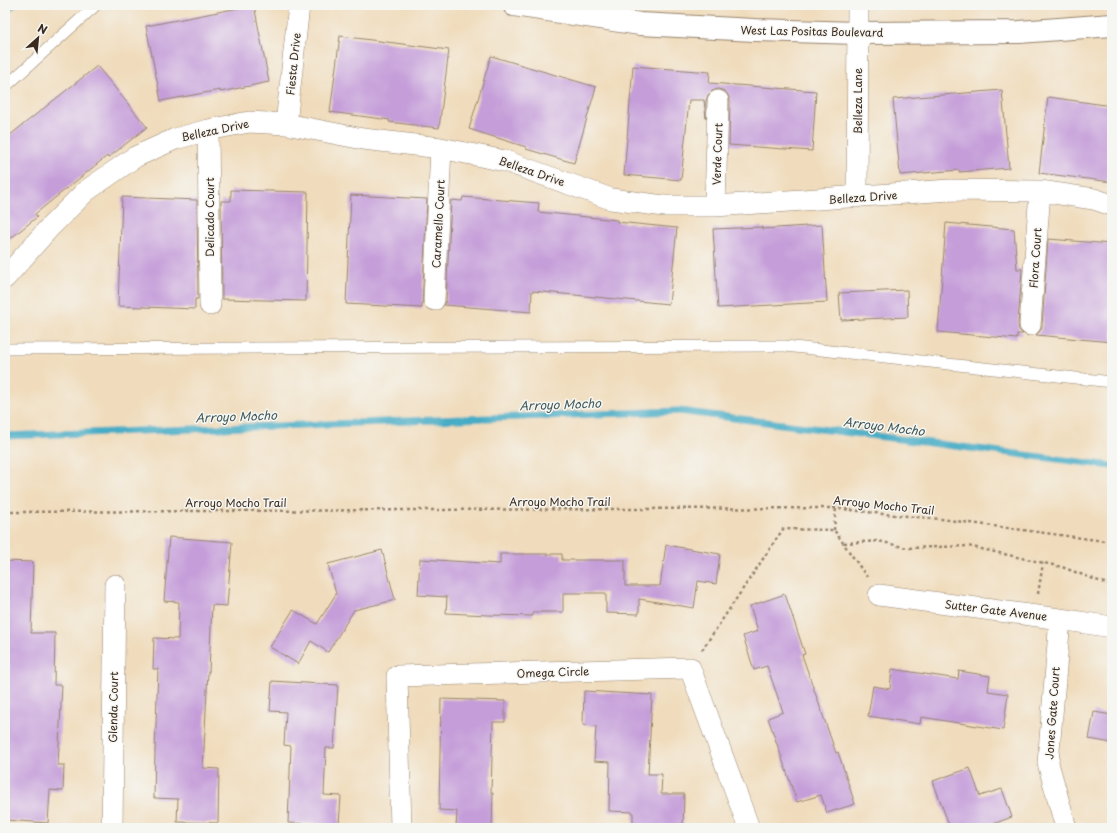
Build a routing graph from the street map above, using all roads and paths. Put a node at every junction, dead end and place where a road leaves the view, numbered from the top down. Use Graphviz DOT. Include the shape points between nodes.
graph roads {
  1 [pos="96,5"];
  2 [pos="299,5"];
  3 [pos="514,5"];
  4 [pos="858,5"];
  5 [pos="1112,25"];
  6 [pos="857,33"];
  7 [pos="5,87"];
  8 [pos="718,101"];
  9 [pos="286,124"];
  10 [pos="208,130"];
  11 [pos="441,148"];
  12 [pos="1040,191"];
  13 [pos="857,197"];
  14 [pos="1112,205"];
  15 [pos="715,206"];
  16 [pos="5,278"];
  17 [pos="434,300"];
  18 [pos="210,305"];
  19 [pos="1030,325"];
  20 [pos="5,349"];
  21 [pos="1112,382"];
  22 [pos="836,508"];
  23 [pos="5,512"];
  24 [pos="834,530"];
  25 [pos="1112,542"];
  26 [pos="843,543"];
  27 [pos="1043,563"];
  28 [pos="115,585"];
  29 [pos="1112,586"];
  30 [pos="879,595"];
  31 [pos="1036,616"];
  32 [pos="1060,619"];
  33 [pos="1112,627"];
  34 [pos="690,668"];
  35 [pos="112,828"];
  36 [pos="401,828"];
  37 [pos="748,828"];
  38 [pos="1066,828"];
  1 -- 7 [label="lane"];
  2 -- 9 [label="street, Fiesta Drive"];
  3 -- 6 [label="main road, West Las Positas Boulevard" via="640,24"];
  4 -- 6 [label="street, Belleza Lane"];
  5 -- 6 [label="main road, West Las Positas Boulevard" via="1019,32"];
  6 -- 13 [label="street, Belleza Lane"];
  8 -- 15 [label="street, Verde Court"];
  9 -- 10 [label="street, Belleza Drive" via="249,122"];
  9 -- 11 [label="street, Belleza Drive" via="363,139"];
  10 -- 16 [label="street, Belleza Drive" via="175,139 135,157 86,191"];
  10 -- 18 [label="street, Delicado Court"];
  11 -- 15 [label="street, Belleza Drive" via="504,160 611,199 664,206"];
  11 -- 17 [label="street, Caramello Court"];
  12 -- 13 [label="street, Belleza Drive" via="950,190"];
  12 -- 14 [label="street, Belleza Drive" via="1094,199"];
  12 -- 19 [label="street, Flora Court"];
  13 -- 15 [label="street, Belleza Drive"];
  20 -- 21 [label="lane" via="785,346"];
  22 -- 23 [label="path, Arroyo Mocho Trail"];
  22 -- 24 [label="path"];
  22 -- 25 [label="path, Arroyo Mocho Trail"];
  24 -- 26 [label="path"];
  24 -- 34 [label="path" via="783,530"];
  26 -- 27 [label="path" via="879,541 907,548 968,546"];
  26 -- 30 [label="path"];
  27 -- 29 [label="path" via="1062,567"];
  27 -- 31 [label="path"];
  28 -- 35 [label="street, Glenda Court"];
  30 -- 31 [label="street, Sutter Gate Avenue"];
  31 -- 32 [label="street, Sutter Gate Avenue"];
  32 -- 33 [label="street, Sutter Gate Avenue"];
  32 -- 38 [label="street, Jones Gate Court" via="1048,763"];
  34 -- 36 [label="street, Omega Circle" via="397,676"];
  34 -- 37 [label="street"];
}
